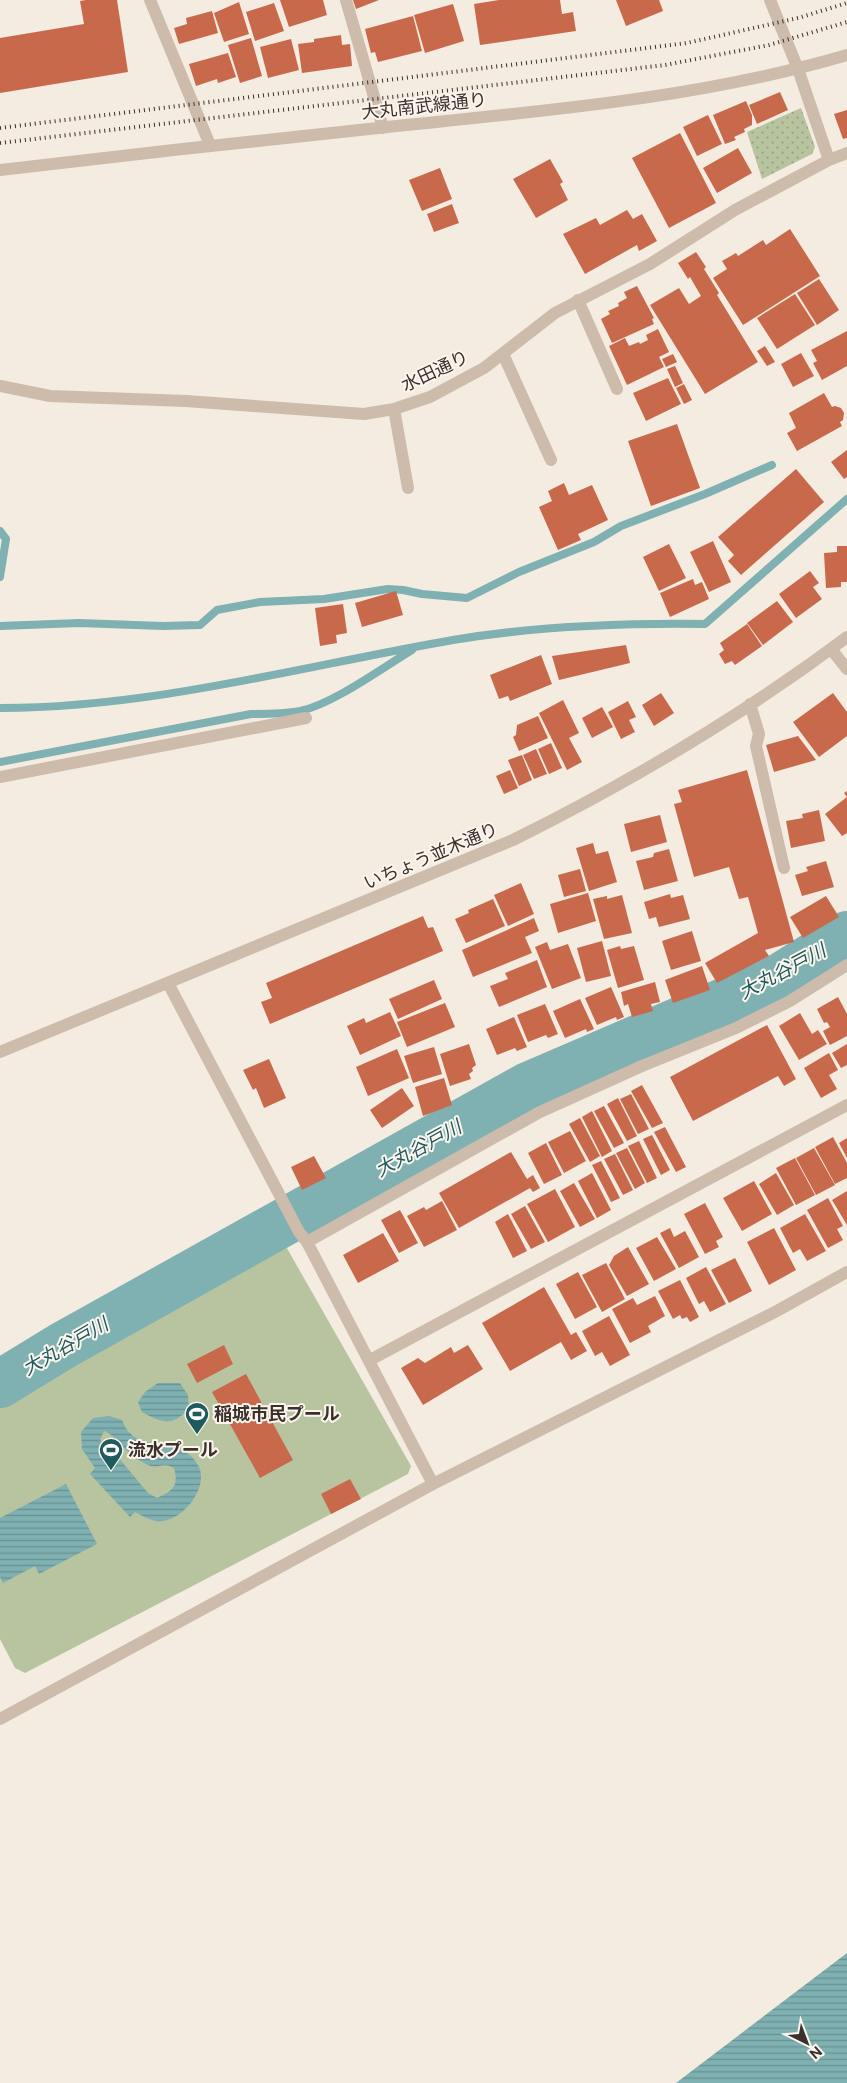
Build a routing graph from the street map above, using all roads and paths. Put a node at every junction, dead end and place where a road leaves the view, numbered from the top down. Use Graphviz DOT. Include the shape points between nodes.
graph roads {
  1 [pos="150,0"];
  2 [pos="346,0"];
  3 [pos="770,0"];
  4 [pos="847,55"];
  5 [pos="798,69"];
  6 [pos="383,128"];
  7 [pos="210,145"];
  8 [pos="847,153"];
  9 [pos="829,160"];
  10 [pos="0,170"];
  11 [pos="578,300"];
  12 [pos="502,354"];
  13 [pos="0,386"];
  14 [pos="617,389"];
  15 [pos="394,409"];
  16 [pos="551,460"];
  17 [pos="408,488"];
  18 [pos="847,637"];
  19 [pos="831,649"];
  20 [pos="847,670"];
  21 [pos="750,704"];
  22 [pos="306,718"];
  23 [pos="0,777"];
  24 [pos="784,868"];
  25 [pos="847,965"];
  26 [pos="168,983"];
  27 [pos="0,1052"];
  28 [pos="847,1105"];
  29 [pos="307,1242"];
  30 [pos="847,1272"];
  31 [pos="370,1360"];
  32 [pos="434,1484"];
  33 [pos="0,1719"];
  1 -- 7 [label="street"];
  2 -- 6 [label="street"];
  3 -- 5 [label="street"];
  4 -- 5 [label="street, 大丸南武線通り"];
  5 -- 6 [label="street, 大丸南武線通り" via="578,108"];
  5 -- 9 [label="street"];
  6 -- 7 [label="street, 大丸南武線通り"];
  7 -- 10 [label="street, 大丸南武線通り"];
  8 -- 9 [label="street, 水田通り"];
  9 -- 11 [label="street, 水田通り" via="735,210 650,264"];
  11 -- 12 [label="street, 水田通り" via="547,318"];
  11 -- 14 [label="street"];
  12 -- 15 [label="street, 水田通り" via="484,368 430,397"];
  12 -- 16 [label="street"];
  13 -- 15 [label="street, 水田通り" via="50,396 186,401 364,414"];
  15 -- 17 [label="street"];
  18 -- 19 [label="street, いちょう並木通り"];
  19 -- 20 [label="street"];
  19 -- 21 [label="street, いちょう並木通り"];
  21 -- 24 [label="street" via="759,734 756,746"];
  21 -- 26 [label="street, いちょう並木通り" via="641,772 513,840"];
  22 -- 23 [label="street"];
  25 -- 29 [label="street" via="790,1001 736,1028 540,1112"];
  26 -- 27 [label="street, いちょう並木通り"];
  26 -- 29 [label="street"];
  28 -- 31 [label="street"];
  29 -- 31 [label="street"];
  30 -- 32 [label="street" via="775,1312"];
  31 -- 32 [label="street"];
  32 -- 33 [label="street"];
}
